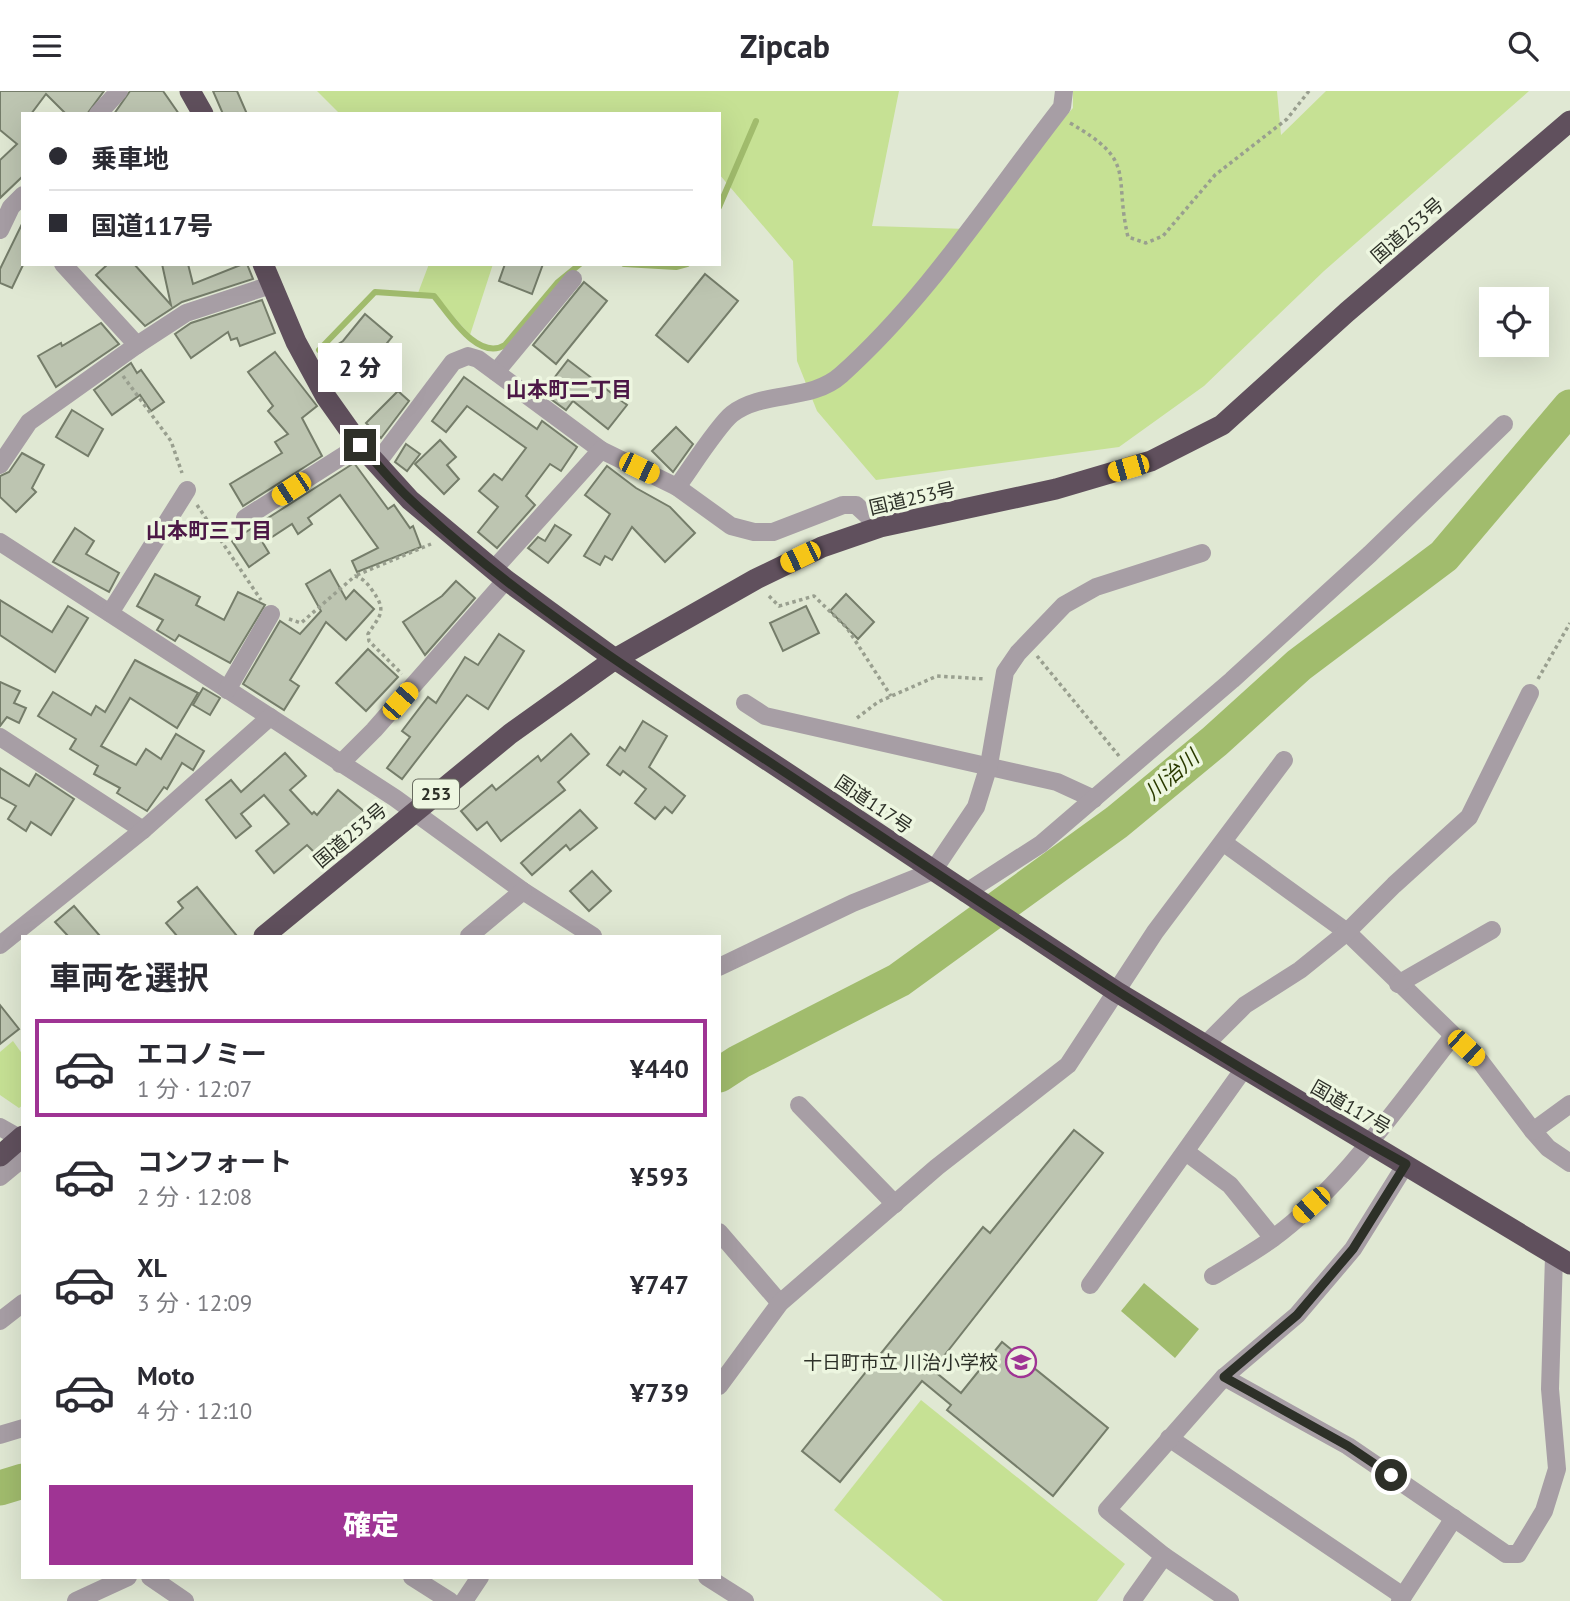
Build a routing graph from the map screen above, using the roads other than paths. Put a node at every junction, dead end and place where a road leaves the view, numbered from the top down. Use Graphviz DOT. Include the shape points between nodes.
graph roads {
  1 [pos="119,91"];
  2 [pos="190,91"];
  3 [pos="1064,91"];
  4 [pos="100,112"];
  5 [pos="202,112"];
  6 [pos="1570,121"];
  7 [pos="19,207"];
  8 [pos="0,230"];
  9 [pos="65,266"];
  10 [pos="264,266"];
  11 [pos="573,279"];
  12 [pos="271,285"];
  13 [pos="137,345"];
  14 [pos="496,372"];
  15 [pos="1504,424"];
  16 [pos="360,445"];
  17 [pos="601,450"];
  18 [pos="377,463"];
  19 [pos="0,465"];
  20 [pos="677,487"];
  21 [pos="187,490"];
  22 [pos="245,519"];
  23 [pos="880,527"];
  24 [pos="0,542"];
  25 [pos="1202,553"];
  26 [pos="499,575"];
  27 [pos="110,613"];
  28 [pos="271,614"];
  29 [pos="615,659"];
  30 [pos="227,690"];
  31 [pos="1530,693"];
  32 [pos="745,703"];
  33 [pos="270,717"];
  34 [pos="0,737"];
  35 [pos="1284,760"];
  36 [pos="340,764"];
  37 [pos="989,765"];
  38 [pos="1094,799"];
  39 [pos="413,812"];
  40 [pos="143,830"];
  41 [pos="1224,843"];
  42 [pos="933,871"];
  43 [pos="523,891"];
  44 [pos="965,893"];
  45 [pos="1492,930"];
  46 [pos="1348,932"];
  47 [pos="4,935"];
  48 [pos="265,935"];
  49 [pos="470,935"];
  50 [pos="591,935"];
  51 [pos="721,966"];
  52 [pos="1398,985"];
  53 [pos="1117,992"];
  54 [pos="1453,1036"];
  55 [pos="1204,1046"];
  56 [pos="1243,1070"];
  57 [pos="1570,1104"];
  58 [pos="799,1105"];
  59 [pos="0,1127"];
  60 [pos="1533,1131"];
  61 [pos="21,1142"];
  62 [pos="1368,1143"];
  63 [pos="21,1144"];
  64 [pos="21,1145"];
  65 [pos="1186,1152"];
  66 [pos="0,1156"];
  67 [pos="1570,1163"];
  68 [pos="1406,1164"];
  69 [pos="0,1177"];
  70 [pos="895,1204"];
  71 [pos="721,1234"];
  72 [pos="1273,1238"];
  73 [pos="1562,1260"];
  74 [pos="1213,1276"];
  75 [pos="1090,1285"];
  76 [pos="780,1303"];
  77 [pos="21,1305"];
  78 [pos="0,1321"];
  79 [pos="1224,1377"];
  80 [pos="721,1383"];
  81 [pos="21,1429"];
  82 [pos="0,1435"];
  83 [pos="1169,1438"];
  84 [pos="1454,1518"];
  85 [pos="1164,1556"];
  86 [pos="124,1579"];
  87 [pos="153,1579"];
  88 [pos="415,1579"];
  89 [pos="479,1579"];
  90 [pos="710,1579"];
  91 [pos="1402,1598"];
  92 [pos="736,1599"];
  93 [pos="76,1601"];
  94 [pos="185,1601"];
  95 [pos="450,1601"];
  96 [pos="464,1601"];
  97 [pos="1132,1601"];
  98 [pos="1230,1601"];
  1 -- 4 [label="street"];
  2 -- 5 [label="highway"];
  3 -- 20 [label="street" via="1062,107 964,240 898,319 839,378 732,414"];
  6 -- 23 [label="highway, 国道253号 / 253" via="1222,425 1151,461 1056,489"];
  7 -- 8 [label="street"];
  9 -- 13 [label="street"];
  10 -- 12 [label="highway, 国道117号"];
  11 -- 14 [label="street"];
  12 -- 13 [label="street" via="186,313"];
  12 -- 16 [label="highway, 国道117号" via="326,397"];
  13 -- 19 [label="street" via="29,422"];
  14 -- 17 [label="street"];
  14 -- 18 [label="street" via="468,356 453,362"];
  15 -- 38 [label="street" via="1360,563"];
  16 -- 18 [label="highway, 国道117号"];
  16 -- 22 [label="street"];
  17 -- 20 [label="street"];
  17 -- 26 [label="street"];
  18 -- 26 [label="highway, 国道117号" via="410,500"];
  20 -- 23 [label="street" via="731,526 754,532 773,532 844,505 856,505"];
  21 -- 27 [label="street"];
  23 -- 29 [label="highway, 国道253号 / 253" via="822,547 756,579"];
  24 -- 27 [label="street"];
  25 -- 37 [label="street" via="1096,587 1063,605 1005,672"];
  26 -- 29 [label="highway, 国道117号"];
  26 -- 36 [label="street" via="413,686"];
  27 -- 30 [label="street"];
  28 -- 30 [label="street"];
  29 -- 39 [label="highway, 国道253号 / 253" via="510,734"];
  29 -- 42 [label="highway, 国道117号"];
  30 -- 33 [label="street"];
  31 -- 46 [label="street" via="1469,817"];
  32 -- 37 [label="street" via="765,716"];
  33 -- 36 [label="street"];
  33 -- 40 [label="street"];
  34 -- 40 [label="street"];
  35 -- 41 [label="street"];
  36 -- 39 [label="street"];
  37 -- 38 [label="street" via="1057,782"];
  37 -- 42 [label="street" via="976,807"];
  38 -- 44 [label="street" via="1041,844"];
  39 -- 43 [label="street"];
  39 -- 48 [label="highway, 国道253号 / 253"];
  40 -- 47 [label="street"];
  41 -- 46 [label="street"];
  41 -- 53 [label="street" via="1155,932"];
  42 -- 44 [label="highway, 国道117号"];
  42 -- 51 [label="street" via="853,903"];
  43 -- 49 [label="street"];
  43 -- 50 [label="street"];
  44 -- 53 [label="highway, 国道117号"];
  45 -- 52 [label="street"];
  46 -- 52 [label="street"];
  46 -- 55 [label="street" via="1245,1005"];
  52 -- 54 [label="street"];
  53 -- 55 [label="highway, 国道117号"];
  53 -- 70 [label="street" via="1068,1065"];
  54 -- 60 [label="street" via="1480,1061"];
  54 -- 62 [label="street"];
  55 -- 56 [label="highway, 国道117号"];
  56 -- 62 [label="highway, 国道117号"];
  56 -- 65 [label="street"];
  57 -- 60 [label="street"];
  58 -- 70 [label="street"];
  59 -- 61 [label="street"];
  60 -- 67 [label="street"];
  62 -- 68 [label="highway, 国道117号"];
  62 -- 72 [label="street" via="1311,1205"];
  63 -- 66 [label="highway"];
  64 -- 69 [label="street"];
  65 -- 72 [label="street" via="1230,1185"];
  65 -- 75 [label="street"];
  68 -- 73 [label="highway, 国道117号"];
  68 -- 79 [label="street" via="1353,1249 1297,1315"];
  70 -- 76 [label="street"];
  71 -- 76 [label="street"];
  72 -- 74 [label="street"];
  73 -- 84 [label="street" via="1550,1389 1557,1469 1544,1511 1518,1554 1506,1554"];
  76 -- 80 [label="street"];
  77 -- 78 [label="street"];
  79 -- 83 [label="street"];
  79 -- 84 [label="street" via="1348,1446"];
  81 -- 82 [label="street"];
  83 -- 85 [label="street" via="1107,1510"];
  83 -- 91 [label="street"];
  84 -- 91 [label="street"];
  85 -- 97 [label="street"];
  85 -- 98 [label="street"];
  86 -- 93 [label="street"];
  87 -- 94 [label="street"];
  88 -- 95 [label="street"];
  89 -- 96 [label="street"];
  90 -- 92 [label="street"];
}
